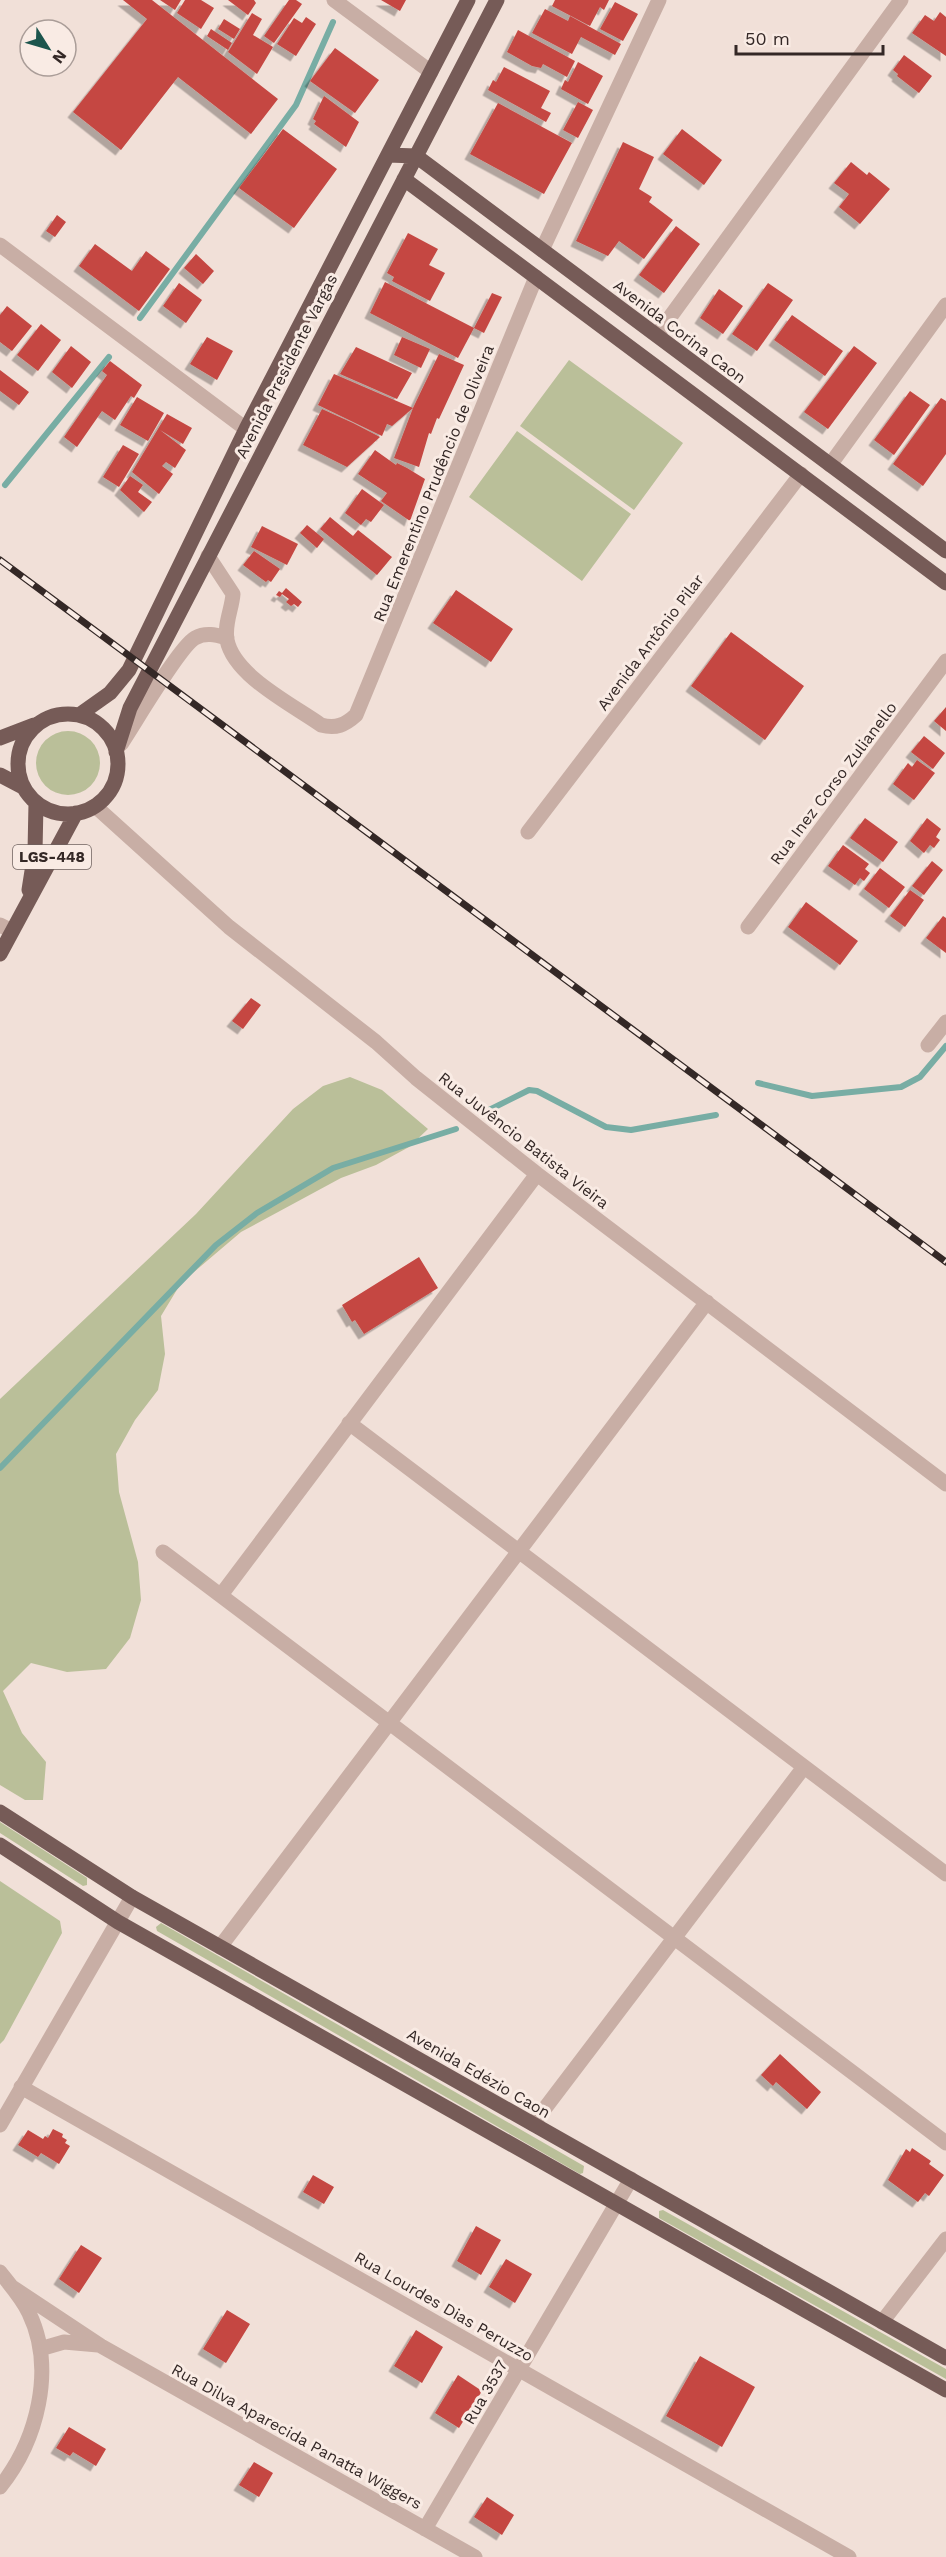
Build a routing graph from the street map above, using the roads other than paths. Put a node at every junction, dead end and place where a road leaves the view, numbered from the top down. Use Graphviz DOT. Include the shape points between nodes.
graph roads {
  1 [pos="334,0"];
  2 [pos="468,0"];
  3 [pos="497,0"];
  4 [pos="659,0"];
  5 [pos="901,0"];
  6 [pos="431,72"];
  7 [pos="388,155"];
  8 [pos="416,156"];
  9 [pos="404,179"];
  10 [pos="0,245"];
  11 [pos="542,250"];
  12 [pos="536,277"];
  13 [pos="946,305"];
  14 [pos="657,335"];
  15 [pos="246,429"];
  16 [pos="830,465"];
  17 [pos="801,474"];
  18 [pos="946,551"];
  19 [pos="208,555"];
  20 [pos="946,583"];
  21 [pos="227,638"];
  22 [pos="946,661"];
  23 [pos="79,715"];
  24 [pos="40,723"];
  25 [pos="0,738"];
  26 [pos="117,752"];
  27 [pos="0,775"];
  28 [pos="23,787"];
  29 [pos="36,803"];
  30 [pos="95,806"];
  31 [pos="76,813"];
  32 [pos="528,832"];
  33 [pos="28,902"];
  34 [pos="748,927"];
  35 [pos="6,928"];
  36 [pos="0,954"];
  37 [pos="946,1022"];
  38 [pos="928,1045"];
  39 [pos="537,1174"];
  40 [pos="707,1302"];
  41 [pos="349,1423"];
  42 [pos="946,1484"];
  43 [pos="519,1551"];
  44 [pos="163,1552"];
  45 [pos="220,1595"];
  46 [pos="390,1722"];
  47 [pos="804,1767"];
  48 [pos="0,1812"];
  49 [pos="0,1845"];
  50 [pos="946,1874"];
  51 [pos="132,1897"];
  52 [pos="118,1922"];
  53 [pos="675,1938"];
  54 [pos="220,1947"];
  55 [pos="21,2087"];
  56 [pos="533,2124"];
  57 [pos="0,2125"];
  58 [pos="946,2143"];
  59 [pos="631,2179"];
  60 [pos="616,2203"];
  61 [pos="946,2239"];
  62 [pos="0,2271"];
  63 [pos="12,2287"];
  64 [pos="882,2322"];
  65 [pos="101,2346"];
  66 [pos="40,2349"];
  67 [pos="946,2358"];
  68 [pos="519,2369"];
  69 [pos="946,2390"];
  70 [pos="0,2487"];
  71 [pos="425,2529"];
  72 [pos="475,2557"];
  73 [pos="849,2557"];
  1 -- 6 [label="street"];
  2 -- 6 [label="main road, Avenida Presidente Vargas"];
  3 -- 8 [label="main road, Avenida Presidente Vargas"];
  4 -- 11 [label="street"];
  5 -- 14 [label="street"];
  6 -- 7 [label="main road, Avenida Presidente Vargas"];
  7 -- 8 [label="main road"];
  7 -- 15 [label="main road, Avenida Presidente Vargas"];
  8 -- 9 [label="main road, Avenida Presidente Vargas"];
  8 -- 11 [label="main road, Avenida Corina Caon"];
  9 -- 12 [label="main road"];
  9 -- 19 [label="main road, Avenida Presidente Vargas"];
  10 -- 15 [label="street"];
  11 -- 14 [label="main road, Avenida Corina Caon"];
  12 -- 17 [label="main road"];
  12 -- 21 [label="street, Rua Emerentino Prudêncio de Oliveira" via="356,716 332,728 321,725 245,671 232,655"];
  13 -- 16 [label="street"];
  14 -- 16 [label="main road, Avenida Corina Caon"];
  15 -- 23 [label="main road, Avenida Presidente Vargas" via="129,670 110,693"];
  16 -- 18 [label="main road, Avenida Corina Caon"];
  17 -- 20 [label="main road"];
  17 -- 32 [label="street, Avenida Antônio Pilar"];
  19 -- 21 [label="street" via="233,594"];
  19 -- 26 [label="main road, Avenida Presidente Vargas" via="130,708"];
  21 -- 26 [label="street" via="209,634 194,638"];
  22 -- 34 [label="street, Rua Inez Corso Zulianello"];
  23 -- 24 [label="main road" via="66,714"];
  23 -- 26 [label="main road" via="103,728"];
  24 -- 25 [label="main road"];
  24 -- 28 [label="main road" via="29,732 18,759"];
  26 -- 30 [label="main road" via="114,783"];
  27 -- 28 [label="main road"];
  28 -- 29 [label="main road"];
  29 -- 31 [label="main road" via="62,814"];
  29 -- 33 [label="main road, LGS-448"];
  30 -- 31 [label="main road"];
  30 -- 39 [label="street, Rua Juvêncio Batista Vieira" via="230,927"];
  31 -- 33 [label="main road, LGS-448"];
  33 -- 35 [label="main road, LGS-448"];
  35 -- 36 [label="main road, LGS-448"];
  37 -- 38 [label="street"];
  39 -- 40 [label="street, Rua Juvêncio Batista Vieira"];
  39 -- 41 [label="street"];
  40 -- 42 [label="street, Rua Juvêncio Batista Vieira"];
  40 -- 43 [label="street"];
  41 -- 43 [label="street"];
  41 -- 45 [label="street"];
  43 -- 46 [label="street"];
  43 -- 47 [label="street"];
  44 -- 45 [label="street"];
  45 -- 46 [label="street"];
  46 -- 53 [label="street"];
  46 -- 54 [label="street"];
  47 -- 50 [label="street"];
  47 -- 53 [label="street"];
  48 -- 51 [label="main road, Avenida Edézio Caon"];
  49 -- 52 [label="main road"];
  51 -- 52 [label="street"];
  51 -- 54 [label="main road, Avenida Edézio Caon"];
  52 -- 55 [label="street"];
  52 -- 60 [label="main road"];
  53 -- 56 [label="street"];
  53 -- 58 [label="street"];
  54 -- 56 [label="main road, Avenida Edézio Caon"];
  55 -- 57 [label="street"];
  55 -- 68 [label="street, Rua Lourdes Dias Peruzzo"];
  56 -- 59 [label="main road, Avenida Edézio Caon"];
  59 -- 60 [label="street, Rua 3537"];
  59 -- 64 [label="main road, Avenida Edézio Caon"];
  60 -- 68 [label="street, Rua 3537"];
  60 -- 69 [label="main road"];
  61 -- 64 [label="street"];
  62 -- 63 [label="street"];
  63 -- 65 [label="street, Rua Dilva Aparecida Panatta Wiggers"];
  63 -- 66 [label="street" via="29,2312"];
  64 -- 67 [label="main road, Avenida Edézio Caon"];
  65 -- 66 [label="street, Rua Dilva Aparecida Panatta Wiggers" via="64,2342"];
  65 -- 71 [label="street, Rua Dilva Aparecida Panatta Wiggers"];
  66 -- 70 [label="street" via="36,2416 25,2447"];
  68 -- 71 [label="street, Rua 3537"];
  68 -- 73 [label="street, Rua Lourdes Dias Peruzzo"];
  71 -- 72 [label="street, Rua Dilva Aparecida Panatta Wiggers"];
}
